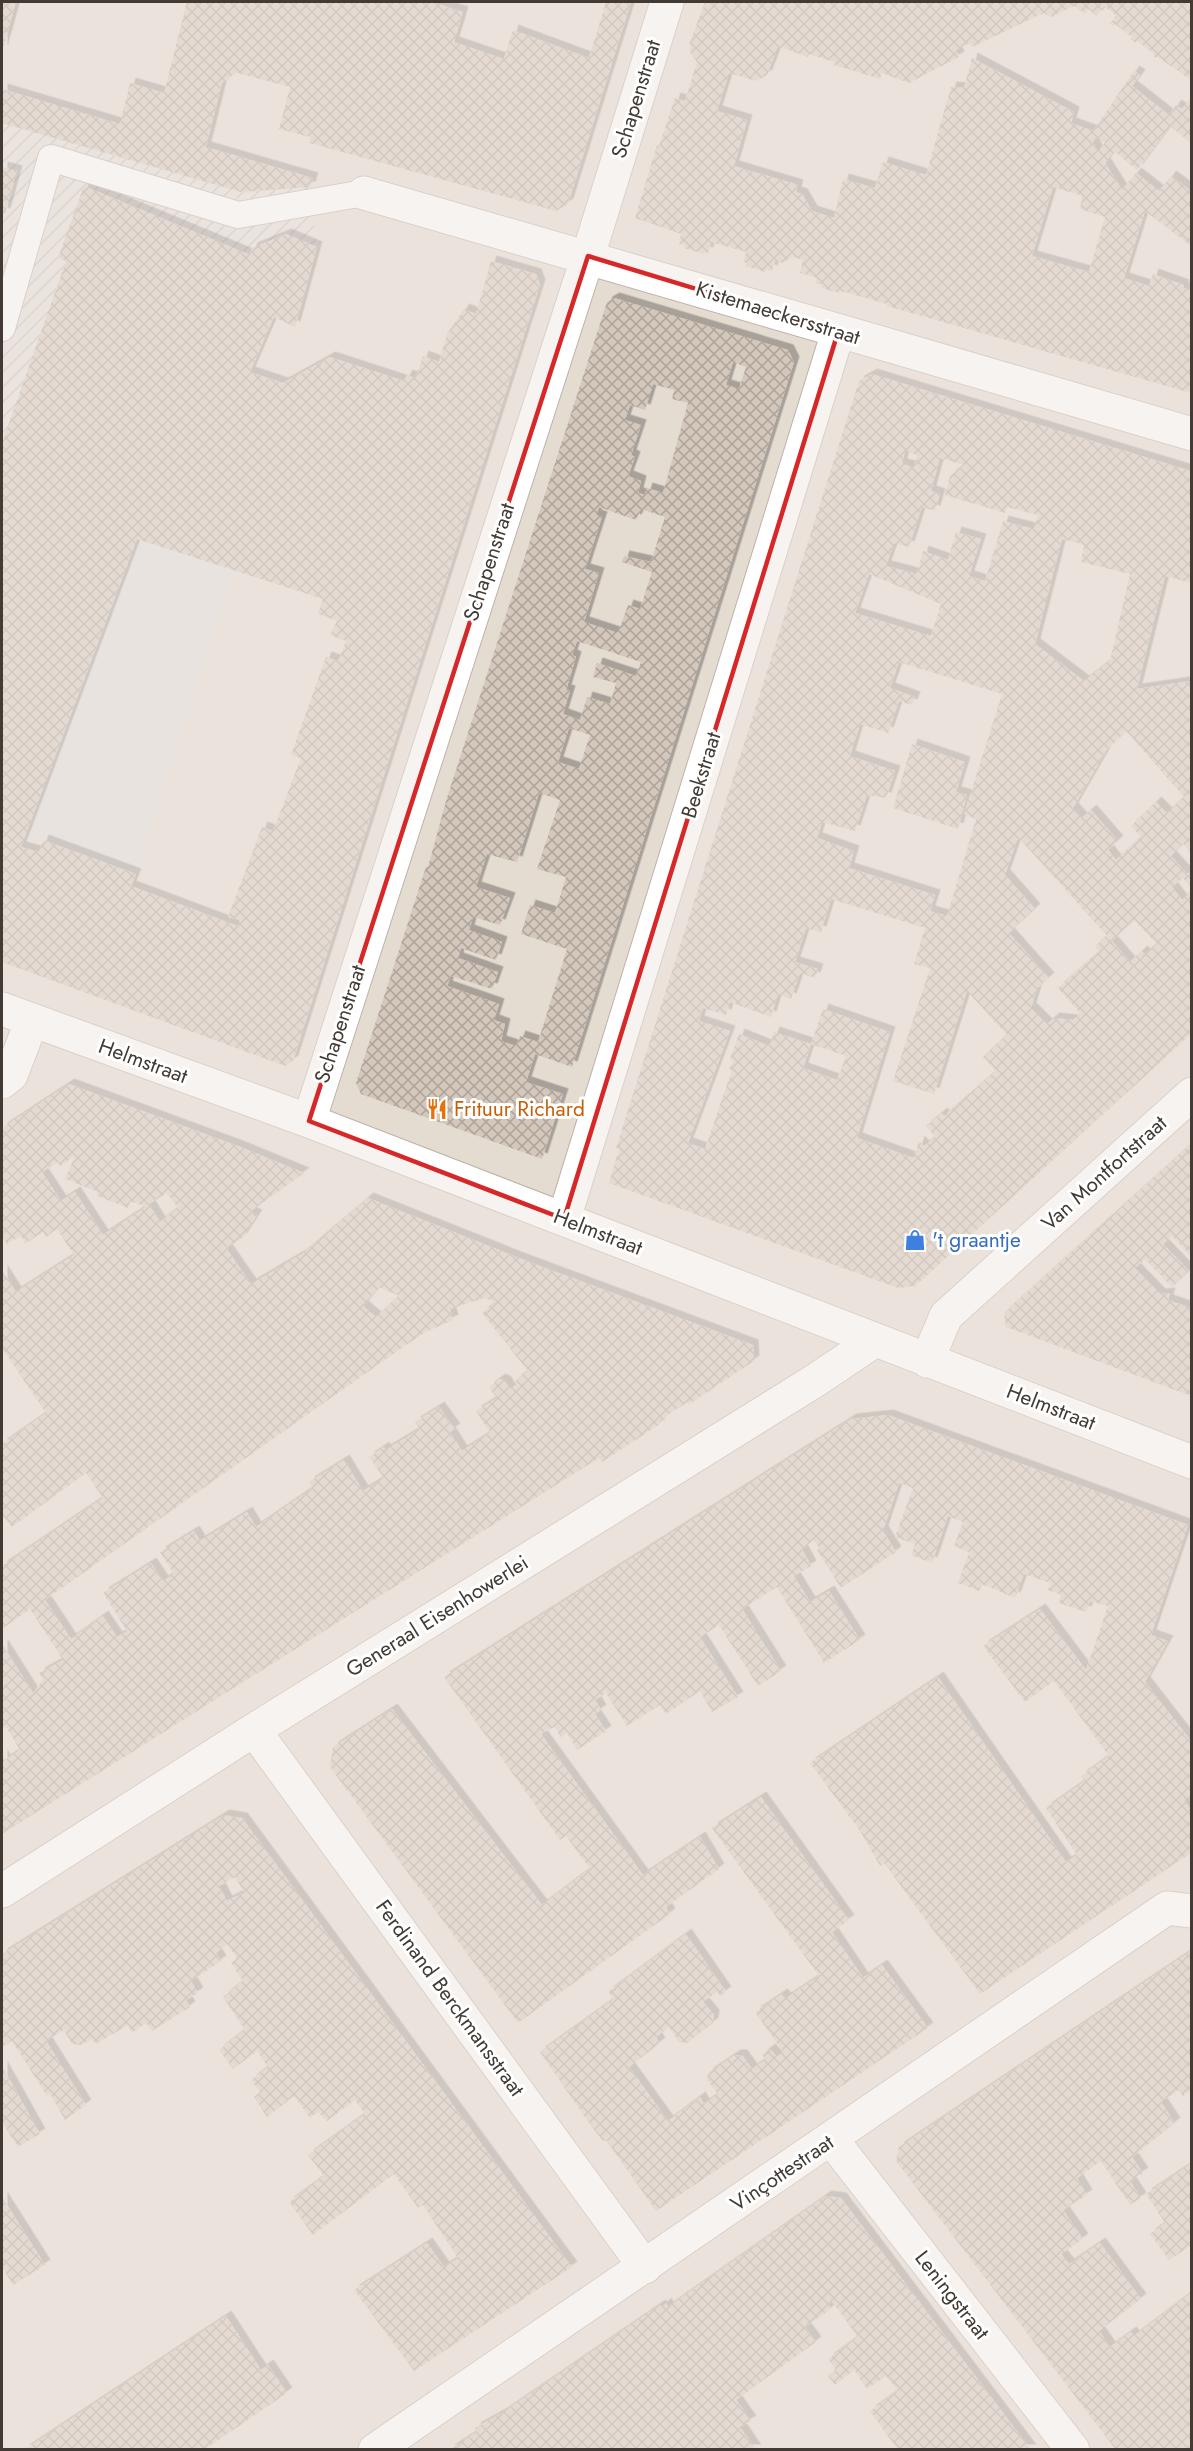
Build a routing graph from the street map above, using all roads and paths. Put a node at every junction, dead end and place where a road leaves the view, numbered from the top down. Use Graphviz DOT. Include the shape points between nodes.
graph roads {
  1 [pos="667,2"];
  2 [pos="364,193"];
  3 [pos="588,256"];
  4 [pos="2,328"];
  5 [pos="838,332"];
  6 [pos="1191,434"];
  7 [pos="2,1009"];
  8 [pos="32,1020"];
  9 [pos="2,1082"];
  10 [pos="1191,1094"];
  11 [pos="309,1121"];
  12 [pos="564,1219"];
  13 [pos="874,1341"];
  14 [pos="927,1361"];
  15 [pos="1191,1462"];
  16 [pos="254,1730"];
  17 [pos="2,1891"];
  18 [pos="1191,1911"];
  19 [pos="832,2140"];
  20 [pos="645,2267"];
  21 [pos="375,2450"];
  22 [pos="1073,2450"];
  1 -- 3 [label="street, Schapenstraat"];
  2 -- 3 [label="street, Kistemaeckersstraat"];
  2 -- 4 [label="lane" via="238,215 51,158"];
  3 -- 5 [label="street, Kistemaeckersstraat"];
  3 -- 11 [label="street, Schapenstraat"];
  5 -- 6 [label="street, Kistemaeckersstraat"];
  5 -- 12 [label="street, Beekstraat"];
  7 -- 8 [label="street, Helmstraat"];
  8 -- 9 [label="street" via="10,1076"];
  8 -- 11 [label="street, Helmstraat"];
  10 -- 14 [label="street, Van Montfortstraat" via="946,1317"];
  11 -- 12 [label="street, Helmstraat"];
  12 -- 13 [label="street, Helmstraat"];
  13 -- 14 [label="street, Helmstraat"];
  13 -- 16 [label="street, Generaal Eisenhowerlei"];
  14 -- 15 [label="street, Helmstraat"];
  16 -- 17 [label="street, Generaal Eisenhowerlei"];
  16 -- 20 [label="street, Ferdinand Berckmansstraat"];
  18 -- 19 [label="street, Vinçottestraat" via="1167,1908"];
  19 -- 20 [label="street, Vinçottestraat"];
  19 -- 22 [label="street, Leningstraat"];
  20 -- 21 [label="street, Vinçottestraat"];
}
